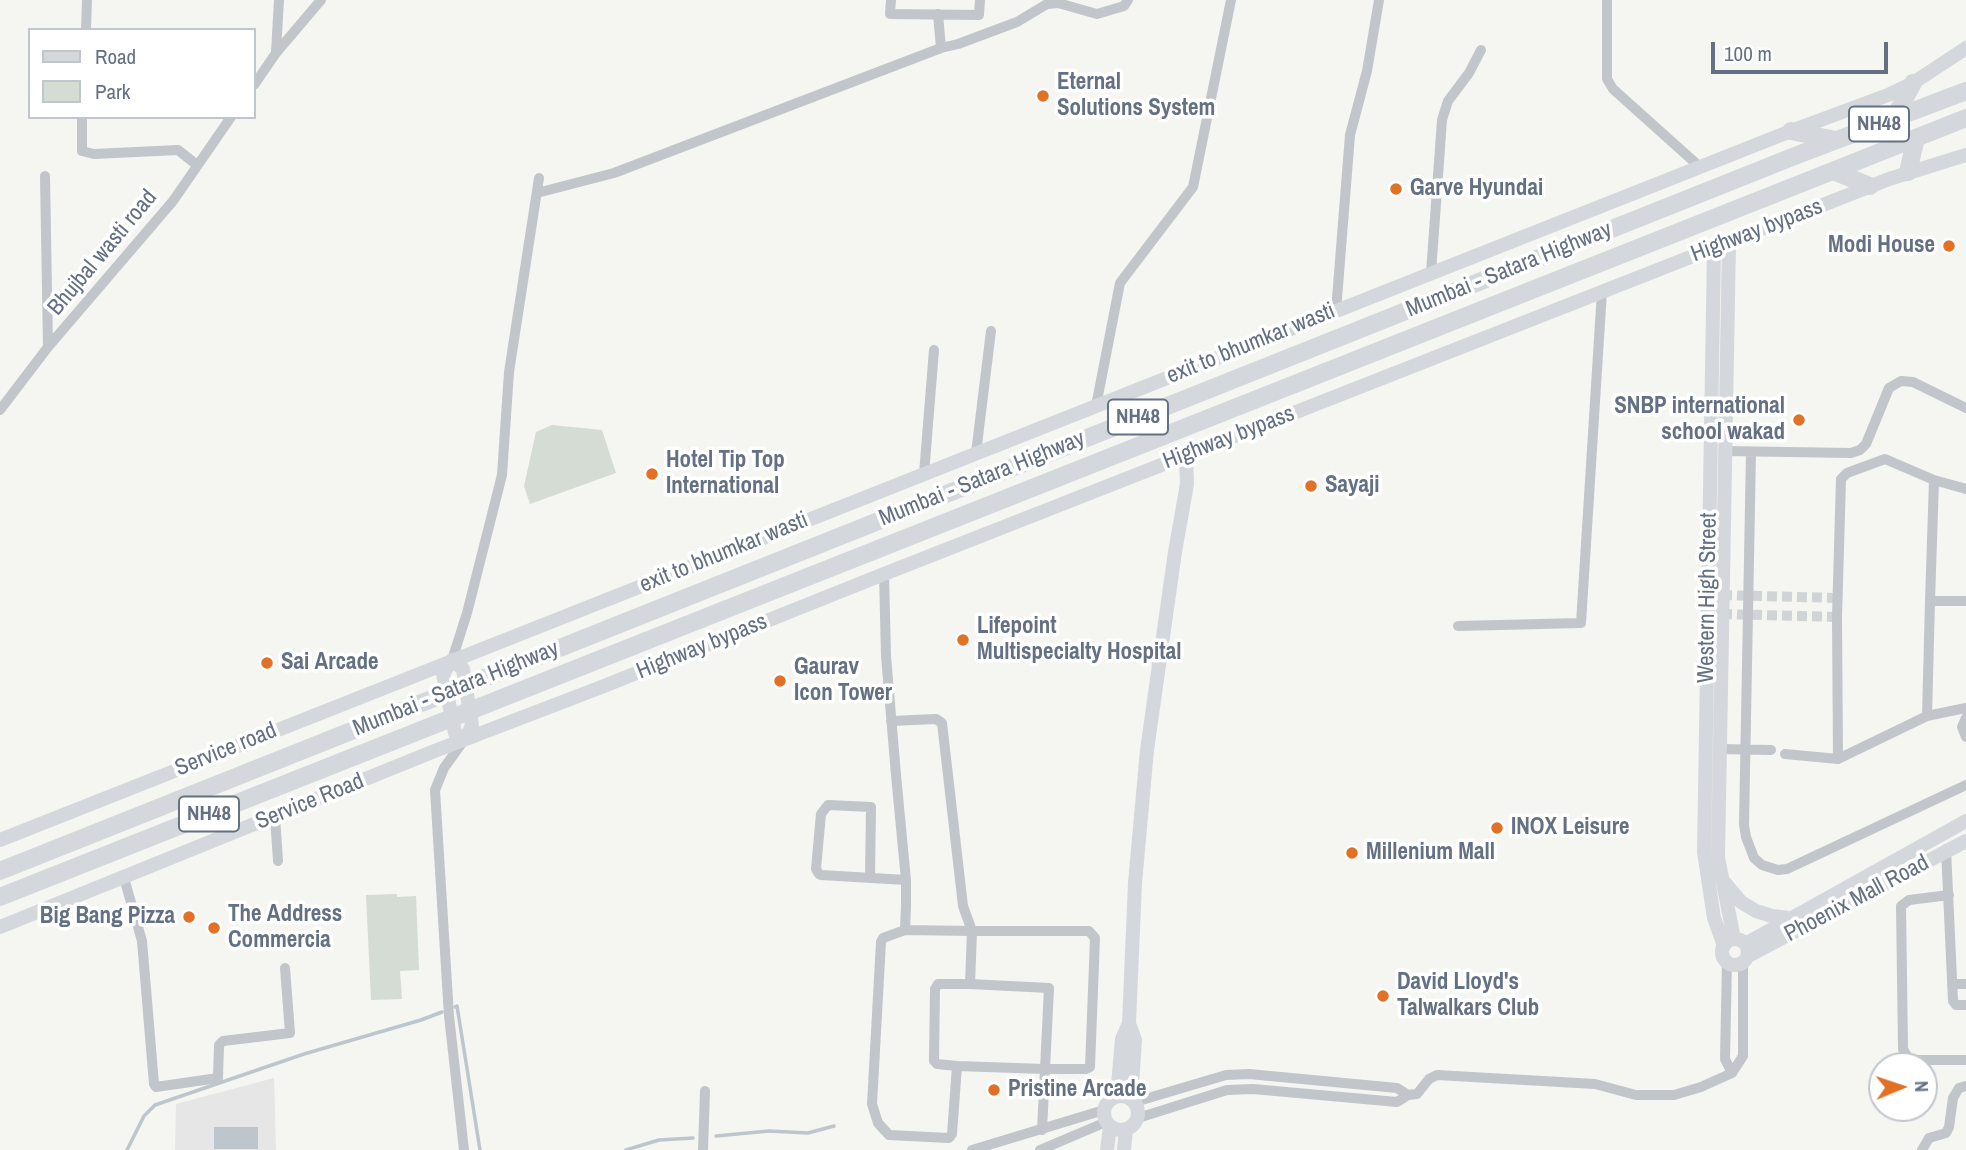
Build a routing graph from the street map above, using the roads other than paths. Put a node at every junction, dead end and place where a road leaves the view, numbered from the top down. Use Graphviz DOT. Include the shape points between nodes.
graph roads {
  1 [pos="87,0"];
  2 [pos="279,0"];
  3 [pos="321,0"];
  4 [pos="891,0"];
  5 [pos="980,0"];
  6 [pos="1128,0"];
  7 [pos="1231,0"];
  8 [pos="1379,0"];
  9 [pos="1607,0"];
  10 [pos="938,15"];
  11 [pos="86,28"];
  12 [pos="941,48"];
  13 [pos="1966,48"];
  14 [pos="1481,50"];
  15 [pos="276,53"];
  16 [pos="256,82"];
  17 [pos="1913,83"];
  18 [pos="1966,91"];
  19 [pos="1894,118"];
  20 [pos="1966,118"];
  21 [pos="82,119"];
  22 [pos="230,119"];
  23 [pos="1791,131"];
  24 [pos="1916,138"];
  25 [pos="1837,140"];
  26 [pos="1966,155"];
  27 [pos="197,165"];
  28 [pos="1700,167"];
  29 [pos="1833,171"];
  30 [pos="1908,172"];
  31 [pos="44,176"];
  32 [pos="540,178"];
  33 [pos="1870,186"];
  34 [pos="537,193"];
  35 [pos="1729,243"];
  36 [pos="1714,248"];
  37 [pos="1431,273"];
  38 [pos="1602,292"];
  39 [pos="1336,311"];
  40 [pos="991,331"];
  41 [pos="48,347"];
  42 [pos="934,350"];
  43 [pos="1719,363"];
  44 [pos="1096,405"];
  45 [pos="1966,408"];
  46 [pos="0,410"];
  47 [pos="1725,451"];
  48 [pos="1751,452"];
  49 [pos="976,453"];
  50 [pos="1186,455"];
  51 [pos="924,474"];
  52 [pos="1934,480"];
  53 [pos="1966,489"];
  54 [pos="884,574"];
  55 [pos="1930,601"];
  56 [pos="1966,601"];
  57 [pos="1715,603"];
  58 [pos="1458,626"];
  59 [pos="452,660"];
  60 [pos="1966,708"];
  61 [pos="1927,716"];
  62 [pos="1966,718"];
  63 [pos="891,722"];
  64 [pos="1713,723"];
  65 [pos="1966,737"];
  66 [pos="465,739"];
  67 [pos="1719,749"];
  68 [pos="1745,749"];
  69 [pos="1771,750"];
  70 [pos="1785,754"];
  71 [pos="1838,759"];
  72 [pos="1966,785"];
  73 [pos="275,817"];
  74 [pos="1966,821"];
  75 [pos="1942,835"];
  76 [pos="0,840"];
  77 [pos="1966,841"];
  78 [pos="1947,852"];
  79 [pos="278,861"];
  80 [pos="0,871"];
  81 [pos="1721,876"];
  82 [pos="124,878"];
  83 [pos="870,878"];
  84 [pos="906,880"];
  85 [pos="1859,889"];
  86 [pos="1950,895"];
  87 [pos="0,897"];
  88 [pos="1792,918"];
  89 [pos="0,928"];
  90 [pos="905,930"];
  91 [pos="972,930"];
  92 [pos="1739,950"];
  93 [pos="1727,962"];
  94 [pos="285,968"];
  95 [pos="970,984"];
  96 [pos="1952,984"];
  97 [pos="1966,984"];
  98 [pos="1966,1005"];
  99 [pos="1966,1060"];
  100 [pos="957,1066"];
  101 [pos="1045,1069"];
  102 [pos="1732,1073"];
  103 [pos="1966,1086"];
  104 [pos="705,1091"];
  105 [pos="1408,1095"];
  106 [pos="1128,1099"];
  107 [pos="1138,1118"];
  108 [pos="1107,1119"];
  109 [pos="1126,1129"];
  110 [pos="1042,1130"];
  111 [pos="464,1150"];
  112 [pos="703,1150"];
  113 [pos="972,1150"];
  114 [pos="1040,1150"];
  115 [pos="1107,1150"];
  116 [pos="1124,1150"];
  117 [pos="1922,1150"];
  1 -- 11 [label="street"];
  2 -- 15 [label="street"];
  3 -- 15 [label="street"];
  4 -- 10 [label="street" via="890,14"];
  5 -- 10 [label="street" via="978,15"];
  6 -- 12 [label="street" via="1097,14 1058,3 1047,5 1017,22"];
  7 -- 44 [label="street" via="1193,187 1120,284"];
  8 -- 39 [label="street" via="1350,135"];
  9 -- 28 [label="street" via="1606,79"];
  10 -- 12 [label="street"];
  12 -- 34 [label="street" via="614,173"];
  13 -- 17 [label="main road, exit to bhumkar wasti"];
  14 -- 37 [label="street" via="1448,101 1442,120"];
  15 -- 16 [label="street"];
  17 -- 19 [label="highway"];
  17 -- 23 [label="main road, exit to bhumkar wasti"];
  18 -- 19 [label="highway, Mumbai - Satara Highway / NH48"];
  19 -- 25 [label="highway, Mumbai - Satara Highway / NH48"];
  20 -- 24 [label="highway, Mumbai - Satara Highway / NH48"];
  21 -- 27 [label="street" via="82,151 178,150"];
  22 -- 27 [label="street, Bhujbal wasti road"];
  23 -- 25 [label="highway"];
  23 -- 28 [label="main road, exit to bhumkar wasti"];
  24 -- 29 [label="highway, Mumbai - Satara Highway / NH48"];
  24 -- 30 [label="highway"];
  25 -- 80 [label="highway, Mumbai - Satara Highway / NH48"];
  26 -- 30 [label="main road, Highway bypass"];
  27 -- 41 [label="street, Bhujbal wasti road" via="173,201"];
  28 -- 37 [label="main road, exit to bhumkar wasti"];
  29 -- 33 [label="highway"];
  29 -- 87 [label="highway, Mumbai - Satara Highway / NH48"];
  30 -- 33 [label="main road, Highway bypass"];
  31 -- 41 [label="street"];
  32 -- 34 [label="street"];
  33 -- 35 [label="main road, Highway bypass"];
  34 -- 59 [label="street" via="509,372 502,475"];
  35 -- 36 [label="main road, Highway bypass"];
  35 -- 43 [label="main road, Western High Street"];
  36 -- 38 [label="main road, Highway bypass"];
  36 -- 43 [label="main road, Western High Street"];
  37 -- 39 [label="main road, exit to bhumkar wasti"];
  38 -- 50 [label="main road, Highway bypass"];
  38 -- 58 [label="street" via="1581,623"];
  39 -- 44 [label="main road, exit to bhumkar wasti"];
  40 -- 49 [label="street"];
  41 -- 46 [label="street, Bhujbal wasti road"];
  42 -- 51 [label="street"];
  43 -- 47 [label="main road, Western High Street"];
  43 -- 57 [label="main road, Western High Street"];
  44 -- 49 [label="main road, exit to bhumkar wasti"];
  45 -- 48 [label="street" via="1913,382 1901,381 1889,388 1860,450"];
  47 -- 48 [label="street"];
  47 -- 57 [label="main road, Western High Street"];
  48 -- 68 [label="street"];
  49 -- 51 [label="main road, exit to bhumkar wasti"];
  50 -- 54 [label="main road, Highway bypass"];
  50 -- 106 [label="main road" via="1187,484 1147,750 1135,883 1129,1023 1122,1039"];
  51 -- 59 [label="main road, exit to bhumkar wasti"];
  52 -- 53 [label="street"];
  52 -- 55 [label="street"];
  52 -- 71 [label="street" via="1885,459 1841,479"];
  54 -- 63 [label="street"];
  54 -- 66 [label="main road, Highway bypass"];
  55 -- 56 [label="street"];
  55 -- 61 [label="street"];
  57 -- 64 [label="main road, Western High Street"];
  59 -- 66 [label="main road" via="443,674 455,733"];
  59 -- 76 [label="main road, Service road"];
  60 -- 61 [label="street"];
  61 -- 71 [label="street"];
  62 -- 65 [label="street" via="1962,727"];
  63 -- 84 [label="street"];
  63 -- 91 [label="street" via="936,719 942,723 963,906"];
  64 -- 67 [label="main road, Western High Street"];
  64 -- 92 [label="main road, Western High Street" via="1704,852 1714,918"];
  66 -- 73 [label="main road, Service Road"];
  66 -- 111 [label="street" via="435,790 449,1016"];
  67 -- 68 [label="street"];
  67 -- 81 [label="main road, Western High Street"];
  68 -- 69 [label="street"];
  68 -- 72 [label="street" via="1746,837 1754,858 1778,870"];
  70 -- 71 [label="street"];
  73 -- 79 [label="street"];
  73 -- 82 [label="main road, Service Road"];
  74 -- 75 [label="main road, Phoenix Mall Road"];
  75 -- 78 [label="street"];
  75 -- 85 [label="main road, Phoenix Mall Road"];
  77 -- 78 [label="main road, Phoenix Mall Road"];
  78 -- 85 [label="main road, Phoenix Mall Road"];
  78 -- 86 [label="street"];
  81 -- 88 [label="main road" via="1741,902 1756,911"];
  81 -- 92 [label="main road, Western High Street"];
  82 -- 89 [label="main road, Service Road"];
  82 -- 94 [label="street" via="142,941 156,1087 215,1080 223,1041 290,1033"];
  83 -- 83 [label="street" via="871,807 828,805 821,814 817,872"];
  83 -- 84 [label="street"];
  84 -- 90 [label="street"];
  85 -- 88 [label="main road, Phoenix Mall Road"];
  85 -- 92 [label="main road, Phoenix Mall Road"];
  86 -- 96 [label="street"];
  86 -- 99 [label="street" via="1909,900 1902,906 1903,1049 1909,1060"];
  88 -- 92 [label="main road, Phoenix Mall Road"];
  90 -- 91 [label="street"];
  90 -- 100 [label="street" via="881,943 872,1104 878,1123 896,1137 950,1137"];
  91 -- 95 [label="street"];
  91 -- 101 [label="street" via="1093,934 1091,1065 1086,1069"];
  92 -- 93 [label="main road" via="1723,955"];
  92 -- 102 [label="street" via="1742,1056"];
  93 -- 102 [label="street" via="1725,1059"];
  95 -- 100 [label="street" via="938,984 935,989 934,1062"];
  95 -- 101 [label="street" via="1047,986"];
  96 -- 97 [label="street"];
  96 -- 98 [label="street" via="1955,1004"];
  100 -- 101 [label="street"];
  101 -- 110 [label="street"];
  102 -- 105 [label="street" via="1674,1095 1636,1095 1595,1084 1437,1076 1417,1094"];
  103 -- 117 [label="street" via="1953,1098 1946,1133 1928,1138"];
  104 -- 112 [label="street"];
  105 -- 106 [label="street" via="1397,1088 1249,1074 1226,1075"];
  105 -- 107 [label="street" via="1397,1102 1227,1090"];
  106 -- 107 [label="main road"];
  106 -- 108 [label="main road" via="1110,1100"];
  107 -- 109 [label="main road"];
  108 -- 109 [label="main road"];
  108 -- 110 [label="street"];
  108 -- 114 [label="street"];
  108 -- 115 [label="main road"];
  109 -- 116 [label="main road"];
  110 -- 113 [label="street"];
}
